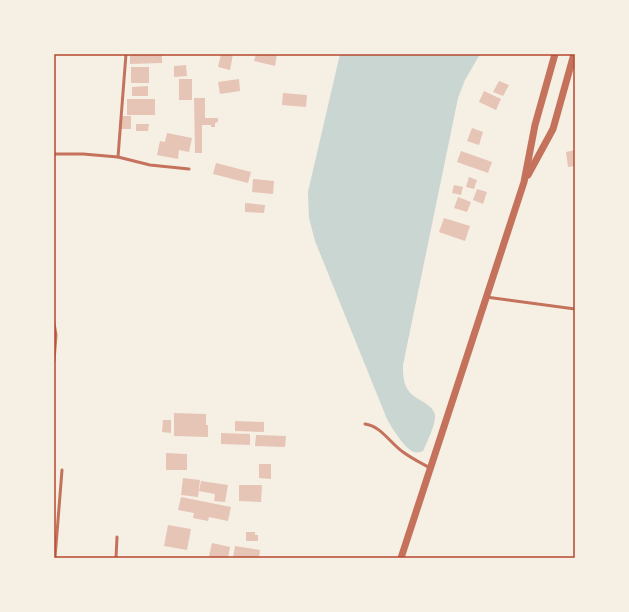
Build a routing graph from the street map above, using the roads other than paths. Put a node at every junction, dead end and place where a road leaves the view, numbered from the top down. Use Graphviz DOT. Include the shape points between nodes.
graph roads {
  1 [pos="126,54"];
  2 [pos="555,54"];
  3 [pos="574,54"];
  4 [pos="54,154"];
  5 [pos="118,157"];
  6 [pos="189,169"];
  7 [pos="524,182"];
  8 [pos="486,297"];
  9 [pos="575,308"];
  10 [pos="54,324"];
  11 [pos="54,361"];
  12 [pos="365,424"];
  13 [pos="430,468"];
  14 [pos="62,470"];
  15 [pos="117,537"];
  16 [pos="55,558"];
  17 [pos="116,558"];
  18 [pos="401,558"];
  1 -- 5 [label="lane"];
  2 -- 7 [label="street" via="535,125"];
  3 -- 7 [label="street" via="553,129"];
  4 -- 5 [label="lane"];
  5 -- 6 [label="lane" via="150,165"];
  7 -- 8 [label="street"];
  8 -- 9 [label="lane"];
  8 -- 13 [label="street"];
  10 -- 11 [label="lane"];
  12 -- 13 [label="lane" via="372,425 404,453"];
  13 -- 18 [label="street"];
  14 -- 16 [label="lane"];
  15 -- 17 [label="lane"];
}
